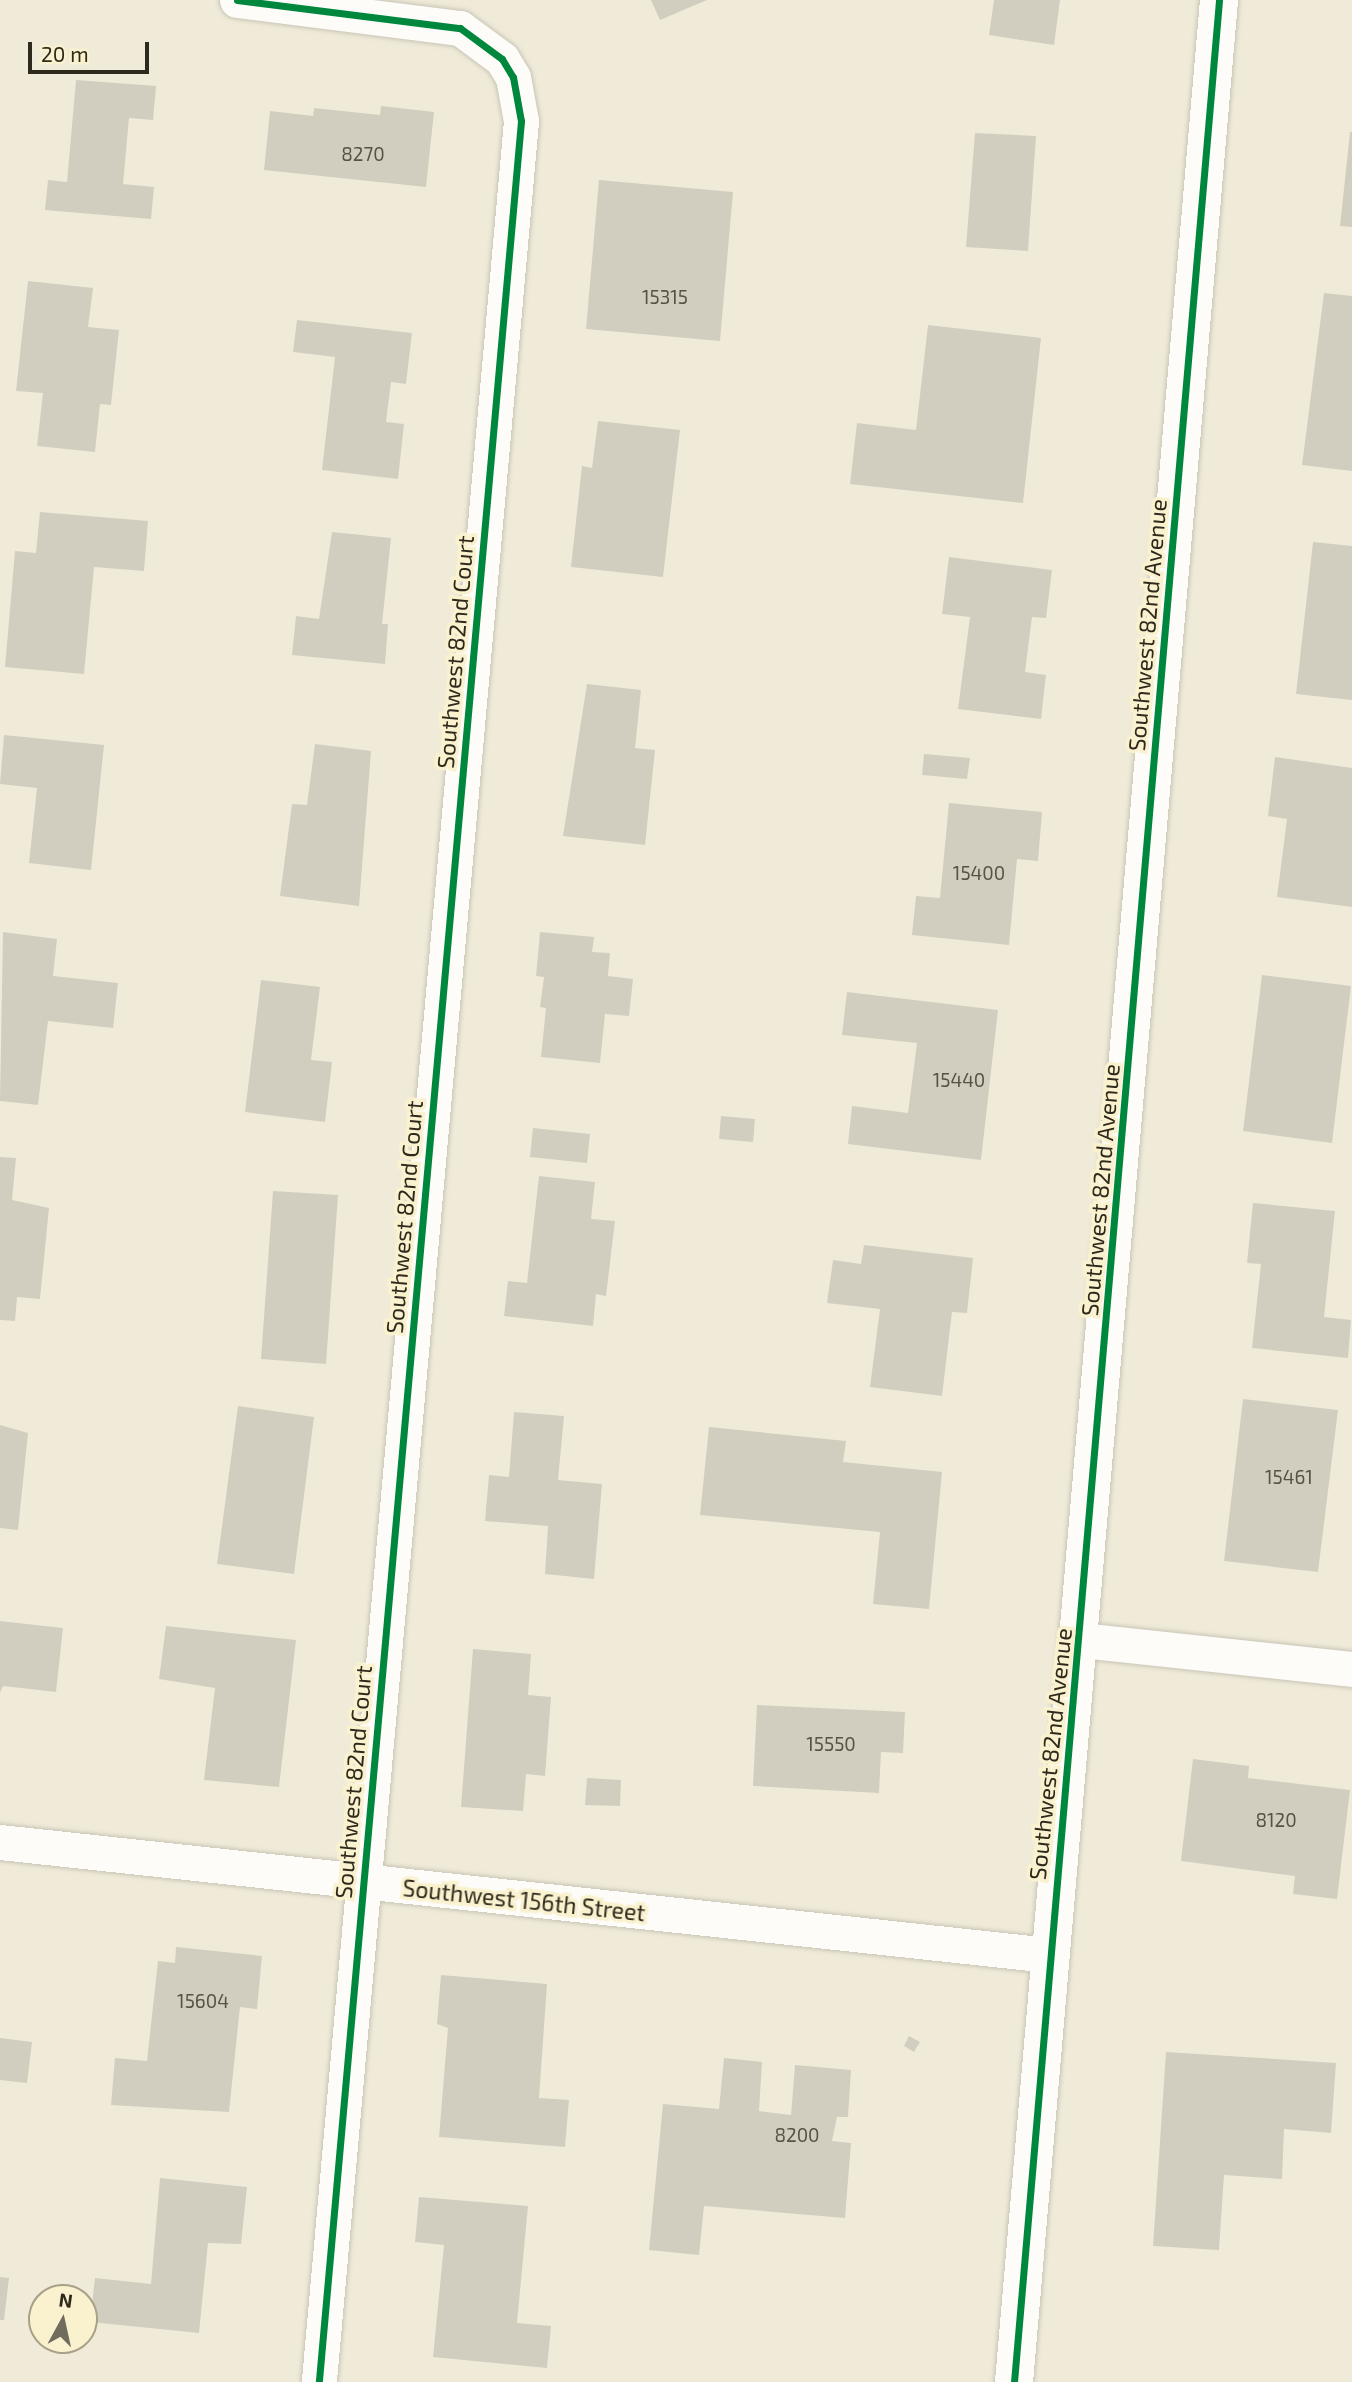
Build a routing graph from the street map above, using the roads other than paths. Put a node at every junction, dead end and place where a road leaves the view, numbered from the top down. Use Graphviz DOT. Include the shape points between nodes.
graph roads {
  1 [pos="237,0"];
  2 [pos="1219,0"];
  3 [pos="1081,1640"];
  4 [pos="1352,1668"];
  5 [pos="0,1842"];
  6 [pos="363,1883"];
  7 [pos="1048,1955"];
  8 [pos="318,2382"];
  9 [pos="1014,2382"];
  1 -- 6 [label="street, Southwest 82nd Court" via="428,20 460,28 502,59 518,95 519,153"];
  2 -- 3 [label="street, Southwest 82nd Avenue"];
  3 -- 4 [label="street"];
  3 -- 7 [label="street, Southwest 82nd Avenue"];
  5 -- 6 [label="street, Southwest 156th Street"];
  6 -- 7 [label="street, Southwest 156th Street"];
  6 -- 8 [label="street, Southwest 82nd Court"];
  7 -- 9 [label="street, Southwest 82nd Avenue"];
}
